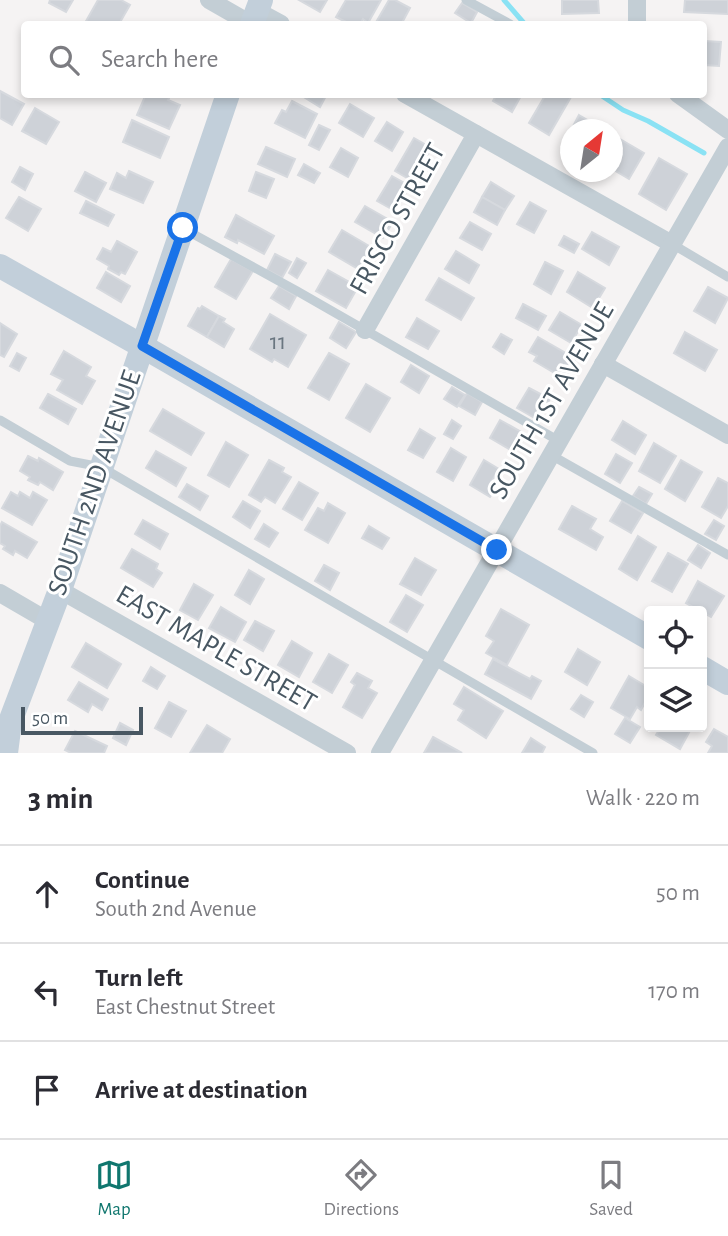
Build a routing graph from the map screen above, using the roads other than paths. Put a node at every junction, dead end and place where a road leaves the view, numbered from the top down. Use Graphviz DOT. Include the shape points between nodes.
graph roads {
  1 [pos="209,0"];
  2 [pos="466,0"];
  3 [pos="637,0"];
  4 [pos="255,15"];
  5 [pos="272,21"];
  6 [pos="504,21"];
  7 [pos="636,21"];
  8 [pos="227,98"];
  9 [pos="412,98"];
  10 [pos="684,98"];
  11 [pos="728,130"];
  12 [pos="476,135"];
  13 [pos="728,147"];
  14 [pos="183,228"];
  15 [pos="672,244"];
  16 [pos="0,266"];
  17 [pos="728,277"];
  18 [pos="366,330"];
  19 [pos="142,346"];
  20 [pos="603,364"];
  21 [pos="0,420"];
  22 [pos="728,435"];
  23 [pos="555,448"];
  24 [pos="101,467"];
  25 [pos="497,550"];
  26 [pos="728,555"];
  27 [pos="60,590"];
  28 [pos="0,593"];
  29 [pos="48,621"];
  30 [pos="644,635"];
  31 [pos="433,661"];
  32 [pos="704,669"];
  33 [pos="728,683"];
  34 [pos="5,753"];
  35 [pos="346,753"];
  36 [pos="380,753"];
  37 [pos="593,753"];
  1 -- 4 [label="street"];
  2 -- 6 [label="lane"];
  3 -- 7 [label="street"];
  4 -- 5 [label="street"];
  8 -- 14 [label="main road, SOUTH 2ND AVENUE"];
  9 -- 12 [label="street"];
  10 -- 11 [label="street"];
  12 -- 15 [label="street"];
  12 -- 18 [label="street, FRISCO STREET"];
  13 -- 15 [label="street, SOUTH 1ST AVENUE"];
  14 -- 18 [label="lane"];
  14 -- 19 [label="main road, SOUTH 2ND AVENUE"];
  15 -- 17 [label="lane"];
  15 -- 20 [label="street, SOUTH 1ST AVENUE"];
  16 -- 19 [label="main road"];
  18 -- 23 [label="lane"];
  19 -- 24 [label="main road, SOUTH 2ND AVENUE"];
  19 -- 25 [label="main road"];
  20 -- 22 [label="street"];
  20 -- 23 [label="street, SOUTH 1ST AVENUE"];
  21 -- 24 [label="lane" via="69,461"];
  23 -- 25 [label="street, SOUTH 1ST AVENUE"];
  23 -- 26 [label="lane"];
  24 -- 27 [label="main road, SOUTH 2ND AVENUE"];
  24 -- 31 [label="lane"];
  25 -- 30 [label="main road"];
  25 -- 31 [label="street, SOUTH 1ST AVENUE"];
  27 -- 29 [label="main road, SOUTH 2ND AVENUE"];
  27 -- 35 [label="street, EAST MAPLE STREET"];
  28 -- 29 [label="street"];
  29 -- 34 [label="main road, SOUTH 2ND AVENUE" via="10,722"];
  31 -- 36 [label="street, SOUTH 1ST AVENUE"];
  31 -- 37 [label="lane"];
  32 -- 33 [label="main road"];
}
